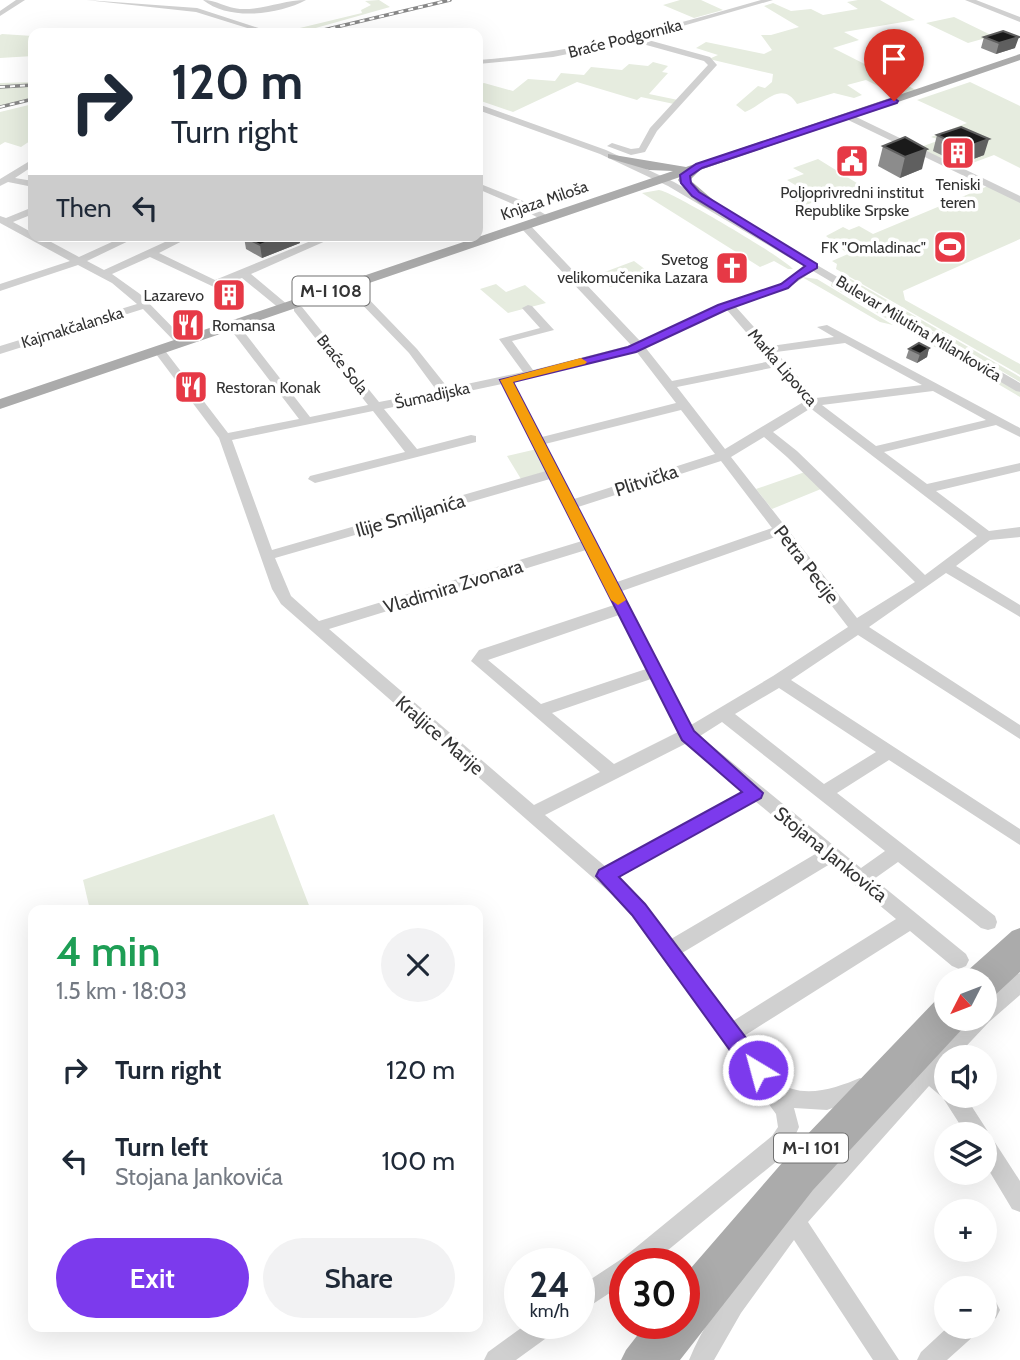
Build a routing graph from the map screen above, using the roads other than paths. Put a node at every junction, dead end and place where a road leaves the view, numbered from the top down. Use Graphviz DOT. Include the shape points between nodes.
graph roads {
  1 [pos="21,0"];
  2 [pos="90,0"];
  3 [pos="174,0"];
  4 [pos="207,0"];
  5 [pos="302,0"];
  6 [pos="769,0"];
  7 [pos="969,0"];
  8 [pos="166,5"];
  9 [pos="0,14"];
  10 [pos="1018,19"];
  11 [pos="256,28"];
  12 [pos="634,39"];
  13 [pos="1020,57"];
  14 [pos="483,62"];
  15 [pos="483,109"];
  16 [pos="846,116"];
  17 [pos="533,126"];
  18 [pos="612,156"];
  19 [pos="28,165"];
  20 [pos="699,166"];
  21 [pos="661,179"];
  22 [pos="3,181"];
  23 [pos="28,184"];
  24 [pos="1020,184"];
  25 [pos="483,188"];
  26 [pos="1001,190"];
  27 [pos="1020,200"];
  28 [pos="715,208"];
  29 [pos="28,212"];
  30 [pos="546,218"];
  31 [pos="2,220"];
  32 [pos="524,225"];
  33 [pos="28,232"];
  34 [pos="483,240"];
  35 [pos="47,242"];
  36 [pos="121,242"];
  37 [pos="174,242"];
  38 [pos="318,242"];
  39 [pos="476,242"];
  40 [pos="151,253"];
  41 [pos="78,261"];
  42 [pos="813,266"];
  43 [pos="104,274"];
  44 [pos="244,274"];
  45 [pos="0,288"];
  46 [pos="354,290"];
  47 [pos="144,305"];
  48 [pos="729,305"];
  49 [pos="291,308"];
  50 [pos="528,308"];
  51 [pos="823,327"];
  52 [pos="237,330"];
  53 [pos="847,339"];
  54 [pos="181,342"];
  55 [pos="638,346"];
  56 [pos="767,349"];
  57 [pos="0,350"];
  58 [pos="159,350"];
  59 [pos="777,363"];
  60 [pos="530,374"];
  61 [pos="506,380"];
  62 [pos="669,385"];
  63 [pos="934,387"];
  64 [pos="1020,388"];
  65 [pos="444,393"];
  66 [pos="812,402"];
  67 [pos="0,404"];
  68 [pos="684,405"];
  69 [pos="377,407"];
  70 [pos="307,421"];
  71 [pos="998,421"];
  72 [pos="765,432"];
  73 [pos="1020,433"];
  74 [pos="225,438"];
  75 [pos="471,439"];
  76 [pos="538,443"];
  77 [pos="873,450"];
  78 [pos="413,453"];
  79 [pos="724,456"];
  80 [pos="1020,467"];
  81 [pos="554,473"];
  82 [pos="315,479"];
  83 [pos="926,489"];
  84 [pos="569,505"];
  85 [pos="781,530"];
  86 [pos="1020,532"];
  87 [pos="986,536"];
  88 [pos="589,544"];
  89 [pos="267,556"];
  90 [pos="947,567"];
  91 [pos="925,583"];
  92 [pos="613,589"];
  93 [pos="623,608"];
  94 [pos="1020,612"];
  95 [pos="316,627"];
  96 [pos="859,628"];
  97 [pos="654,671"];
  98 [pos="779,680"];
  99 [pos="539,711"];
  100 [pos="723,714"];
  101 [pos="1020,733"];
  102 [pos="688,735"];
  103 [pos="887,753"];
  104 [pos="612,772"];
  105 [pos="755,793"];
  106 [pos="822,794"];
  107 [pos="531,814"];
  108 [pos="1020,838"];
  109 [pos="897,853"];
  110 [pos="831,854"];
  111 [pos="605,876"];
  112 [pos="861,878"];
  113 [pos="911,920"];
  114 [pos="988,922"];
  115 [pos="1020,938"];
  116 [pos="669,950"];
  117 [pos="1020,957"];
  118 [pos="959,960"];
  119 [pos="987,968"];
  120 [pos="998,977"];
  121 [pos="1020,982"];
  122 [pos="998,1002"];
  123 [pos="934,1019"];
  124 [pos="944,1031"];
  125 [pos="968,1031"];
  126 [pos="730,1034"];
  127 [pos="928,1071"];
  128 [pos="934,1077"];
  129 [pos="872,1083"];
  130 [pos="772,1089"];
  131 [pos="997,1164"];
  132 [pos="1020,1201"];
  133 [pos="794,1221"];
  134 [pos="651,1248"];
  135 [pos="700,1278"];
  136 [pos="526,1339"];
  137 [pos="652,1339"];
  138 [pos="953,1339"];
  139 [pos="496,1360"];
  140 [pos="636,1360"];
  141 [pos="662,1360"];
  142 [pos="701,1360"];
  143 [pos="887,1360"];
  144 [pos="929,1360"];
  1 -- 9 [label="street"];
  2 -- 8 [label="street"];
  3 -- 8 [label="street"];
  4 -- 5 [label="street" via="233,12"];
  6 -- 12 [label="street, Braće Podgornika"];
  7 -- 10 [label="street"];
  8 -- 11 [label="street"];
  12 -- 14 [label="street, Braće Podgornika" via="573,53"];
  12 -- 17 [label="street" via="713,62 653,130 642,150 618,149 543,121"];
  13 -- 16 [label="main road, Knjaza Miloša / M-I 108"];
  15 -- 17 [label="street, Bulevar Milutina Milankovića"];
  16 -- 20 [label="main road, Knjaza Miloša / M-I 108"];
  16 -- 26 [label="street"];
  17 -- 18 [label="street, Bulevar Milutina Milankovića"];
  18 -- 20 [label="main road" via="657,167"];
  18 -- 21 [label="street, Bulevar Milutina Milankovića"];
  19 -- 22 [label="street"];
  20 -- 21 [label="main road, Knjaza Miloša / M-I 108"];
  20 -- 28 [label="main road" via="684,180"];
  21 -- 28 [label="street, Bulevar Milutina Milankovića"];
  21 -- 30 [label="main road, Knjaza Miloša / M-I 108"];
  22 -- 23 [label="street"];
  24 -- 26 [label="street"];
  25 -- 30 [label="street"];
  26 -- 27 [label="street"];
  28 -- 42 [label="street, Bulevar Milutina Milankovića"];
  29 -- 31 [label="street"];
  30 -- 32 [label="main road, Knjaza Miloša / M-I 108"];
  31 -- 33 [label="street"];
  32 -- 34 [label="main road, Knjaza Miloša / M-I 108"];
  32 -- 55 [label="street"];
  35 -- 41 [label="street"];
  36 -- 41 [label="street"];
  37 -- 40 [label="street"];
  38 -- 44 [label="street"];
  39 -- 49 [label="main road, Knjaza Miloša / M-I 108"];
  40 -- 43 [label="street"];
  40 -- 44 [label="street" via="210,283"];
  41 -- 43 [label="street"];
  41 -- 45 [label="street"];
  42 -- 48 [label="street, Marka Lipovca" via="785,286"];
  42 -- 64 [label="street, Bulevar Milutina Milankovića"];
  43 -- 47 [label="street"];
  44 -- 49 [label="street, Braće Sola"];
  46 -- 65 [label="street" via="413,351"];
  47 -- 54 [label="street"];
  47 -- 57 [label="street, Kajmakčalanska"];
  48 -- 55 [label="street, Marka Lipovca"];
  48 -- 56 [label="street, Marka Lipovca"];
  49 -- 54 [label="main road, Knjaza Miloša / M-I 108"];
  49 -- 69 [label="street, Braće Sola"];
  50 -- 60 [label="street" via="548,330 505,339"];
  51 -- 53 [label="street"];
  52 -- 70 [label="street"];
  53 -- 56 [label="street"];
  53 -- 63 [label="street"];
  54 -- 58 [label="main road, Knjaza Miloša / M-I 108"];
  55 -- 60 [label="street, Šumadijska"];
  55 -- 62 [label="street, Petra Pecije"];
  56 -- 59 [label="street, Marka Lipovca"];
  58 -- 67 [label="main road, Knjaza Miloša / M-I 108"];
  58 -- 74 [label="street, Kraljice Marije"];
  59 -- 62 [label="street"];
  59 -- 66 [label="street, Marka Lipovca"];
  60 -- 61 [label="street, Šumadijska"];
  61 -- 65 [label="street, Šumadijska"];
  61 -- 76 [label="street, Stojana Jankovića"];
  62 -- 68 [label="street, Petra Pecije"];
  63 -- 66 [label="street"];
  63 -- 71 [label="street"];
  65 -- 69 [label="street, Šumadijska"];
  66 -- 72 [label="street, Plitvička"];
  66 -- 77 [label="street, Marka Lipovca"];
  68 -- 76 [label="street"];
  68 -- 79 [label="street, Petra Pecije"];
  69 -- 70 [label="street, Šumadijska"];
  69 -- 78 [label="street, Braće Sola"];
  70 -- 74 [label="street, Šumadijska"];
  71 -- 73 [label="street"];
  71 -- 77 [label="street"];
  72 -- 79 [label="street, Plitvička"];
  72 -- 91 [label="street"];
  74 -- 89 [label="street, Kraljice Marije"];
  75 -- 78 [label="street"];
  76 -- 81 [label="street, Stojana Jankovića"];
  77 -- 83 [label="street, Marka Lipovca"];
  78 -- 82 [label="street"];
  79 -- 84 [label="street, Plitvička"];
  79 -- 85 [label="street, Petra Pecije"];
  80 -- 83 [label="street"];
  81 -- 84 [label="street, Stojana Jankovića"];
  81 -- 89 [label="street, Ilije Smiljanića"];
  83 -- 87 [label="street, Marka Lipovca"];
  84 -- 88 [label="street, Stojana Jankovića"];
  85 -- 92 [label="street"];
  85 -- 96 [label="street, Petra Pecije"];
  86 -- 87 [label="street"];
  87 -- 90 [label="street"];
  88 -- 92 [label="street, Stojana Jankovića"];
  88 -- 95 [label="street, Vladimira Zvonara"];
  89 -- 95 [label="street, Kraljice Marije" via="282,594"];
  90 -- 91 [label="street"];
  90 -- 94 [label="street"];
  91 -- 96 [label="street"];
  92 -- 93 [label="street, Stojana Jankovića"];
  93 -- 97 [label="street, Stojana Jankovića"];
  93 -- 99 [label="street" via="481,656 480,663"];
  95 -- 107 [label="street, Kraljice Marije"];
  96 -- 98 [label="street"];
  96 -- 101 [label="street, Petra Pecije"];
  97 -- 99 [label="street"];
  97 -- 102 [label="street, Stojana Jankovića"];
  98 -- 100 [label="street"];
  98 -- 103 [label="street"];
  99 -- 104 [label="street"];
  100 -- 102 [label="street"];
  100 -- 106 [label="street"];
  102 -- 104 [label="street"];
  102 -- 105 [label="street, Stojana Jankovića"];
  103 -- 106 [label="street"];
  103 -- 108 [label="street"];
  104 -- 107 [label="street"];
  105 -- 110 [label="street, Stojana Jankovića"];
  105 -- 111 [label="street"];
  106 -- 109 [label="street"];
  107 -- 111 [label="street, Kraljice Marije"];
  109 -- 112 [label="street"];
  109 -- 114 [label="street"];
  110 -- 112 [label="street, Stojana Jankovića"];
  110 -- 116 [label="street"];
  111 -- 116 [label="street, Kraljice Marije"];
  112 -- 113 [label="street, Stojana Jankovića"];
  113 -- 118 [label="street, Stojana Jankovića"];
  113 -- 126 [label="street"];
  115 -- 119 [label="main road"];
  116 -- 126 [label="street, Kraljice Marije"];
  117 -- 120 [label="main road"];
  121 -- 122 [label="street"];
  123 -- 129 [label="main road, M-I 101"];
  124 -- 141 [label="main road, M-I 101" via="804,1181"];
  125 -- 127 [label="street"];
  126 -- 130 [label="street, Kraljice Marije"];
  127 -- 128 [label="street"];
  127 -- 133 [label="street"];
  129 -- 130 [label="street" via="822,1102 791,1099"];
  129 -- 135 [label="main road, M-I 101" via="742,1224"];
  130 -- 134 [label="street, Kraljice Marije" via="788,1117 787,1136"];
  131 -- 132 [label="street"];
  133 -- 142 [label="street" via="734,1301"];
  133 -- 143 [label="street"];
  136 -- 139 [label="street"];
  137 -- 140 [label="main road"];
  138 -- 144 [label="street"];
}
